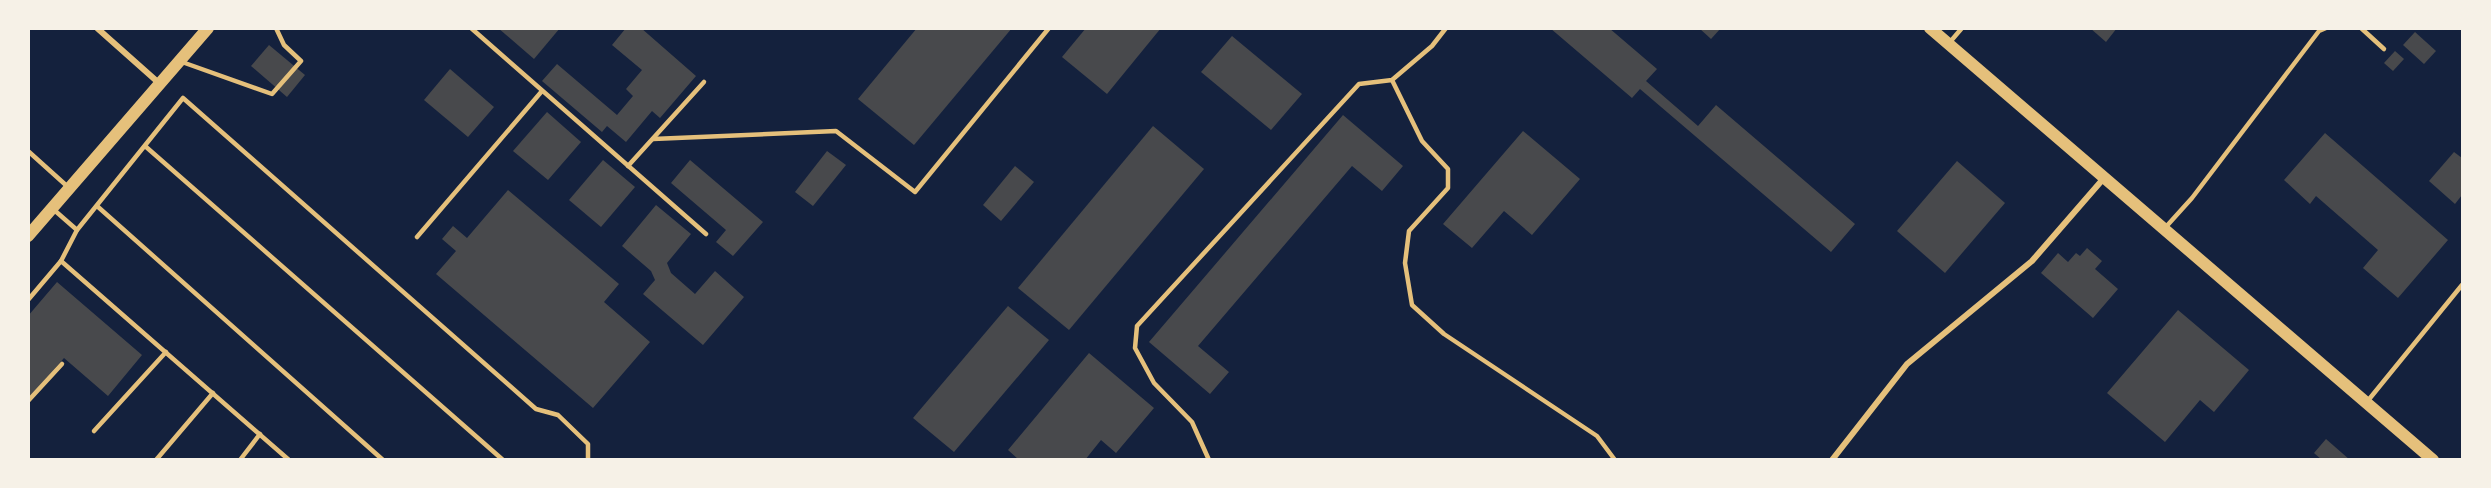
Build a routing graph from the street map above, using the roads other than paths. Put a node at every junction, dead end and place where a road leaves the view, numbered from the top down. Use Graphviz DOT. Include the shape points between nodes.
graph roads {
  1 [pos="97,28"];
  2 [pos="208,28"];
  3 [pos="276,28"];
  4 [pos="471,28"];
  5 [pos="1049,28"];
  6 [pos="1446,28"];
  7 [pos="1930,28"];
  8 [pos="1962,28"];
  9 [pos="2326,28"];
  10 [pos="2361,28"];
  11 [pos="1949,44"];
  12 [pos="2384,49"];
  13 [pos="180,61"];
  14 [pos="1392,80"];
  15 [pos="704,82"];
  16 [pos="160,84"];
  17 [pos="542,91"];
  18 [pos="653,139"];
  19 [pos="145,146"];
  20 [pos="28,151"];
  21 [pos="628,166"];
  22 [pos="2104,178"];
  23 [pos="70,189"];
  24 [pos="97,206"];
  25 [pos="53,209"];
  26 [pos="2164,229"];
  27 [pos="77,230"];
  28 [pos="706,234"];
  29 [pos="28,236"];
  30 [pos="417,237"];
  31 [pos="61,261"];
  32 [pos="2463,285"];
  33 [pos="28,300"];
  34 [pos="166,352"];
  35 [pos="62,364"];
  36 [pos="213,393"];
  37 [pos="28,401"];
  38 [pos="2366,403"];
  39 [pos="94,431"];
  40 [pos="260,435"];
  41 [pos="156,459"];
  42 [pos="240,459"];
  43 [pos="289,459"];
  44 [pos="383,459"];
  45 [pos="503,459"];
  46 [pos="588,459"];
  47 [pos="1209,459"];
  48 [pos="1615,459"];
  49 [pos="1832,459"];
  50 [pos="2433,459"];
  1 -- 16 [label="street"];
  2 -- 13 [label="main road"];
  3 -- 13 [label="lane" via="284,45 301,61 272,94"];
  4 -- 17 [label="lane"];
  5 -- 18 [label="lane" via="915,192 836,131"];
  6 -- 14 [label="lane" via="1432,46"];
  7 -- 11 [label="main road"];
  8 -- 11 [label="lane"];
  9 -- 26 [label="lane"];
  10 -- 12 [label="lane"];
  11 -- 22 [label="main road"];
  13 -- 16 [label="main road"];
  14 -- 47 [label="lane" via="1359,84 1137,326 1135,348 1154,384 1192,422"];
  14 -- 48 [label="lane" via="1422,141 1448,169 1448,188 1409,231 1405,263 1412,305 1444,334 1597,436"];
  15 -- 18 [label="lane"];
  16 -- 23 [label="main road"];
  17 -- 21 [label="lane"];
  17 -- 30 [label="lane"];
  18 -- 21 [label="lane"];
  19 -- 24 [label="lane"];
  19 -- 45 [label="lane"];
  19 -- 46 [label="lane" via="183,98 536,409 558,415 588,444"];
  20 -- 23 [label="lane"];
  21 -- 28 [label="lane"];
  22 -- 26 [label="main road"];
  22 -- 49 [label="street" via="2032,261 1907,364"];
  23 -- 25 [label="main road"];
  24 -- 27 [label="lane"];
  24 -- 44 [label="lane"];
  25 -- 27 [label="lane"];
  25 -- 29 [label="main road"];
  26 -- 38 [label="main road"];
  27 -- 31 [label="lane"];
  31 -- 33 [label="lane"];
  31 -- 34 [label="lane"];
  32 -- 38 [label="lane"];
  34 -- 36 [label="lane"];
  34 -- 39 [label="lane"];
  35 -- 37 [label="lane"];
  36 -- 40 [label="lane"];
  36 -- 41 [label="lane"];
  38 -- 50 [label="main road"];
  40 -- 42 [label="lane"];
  40 -- 43 [label="lane"];
}
